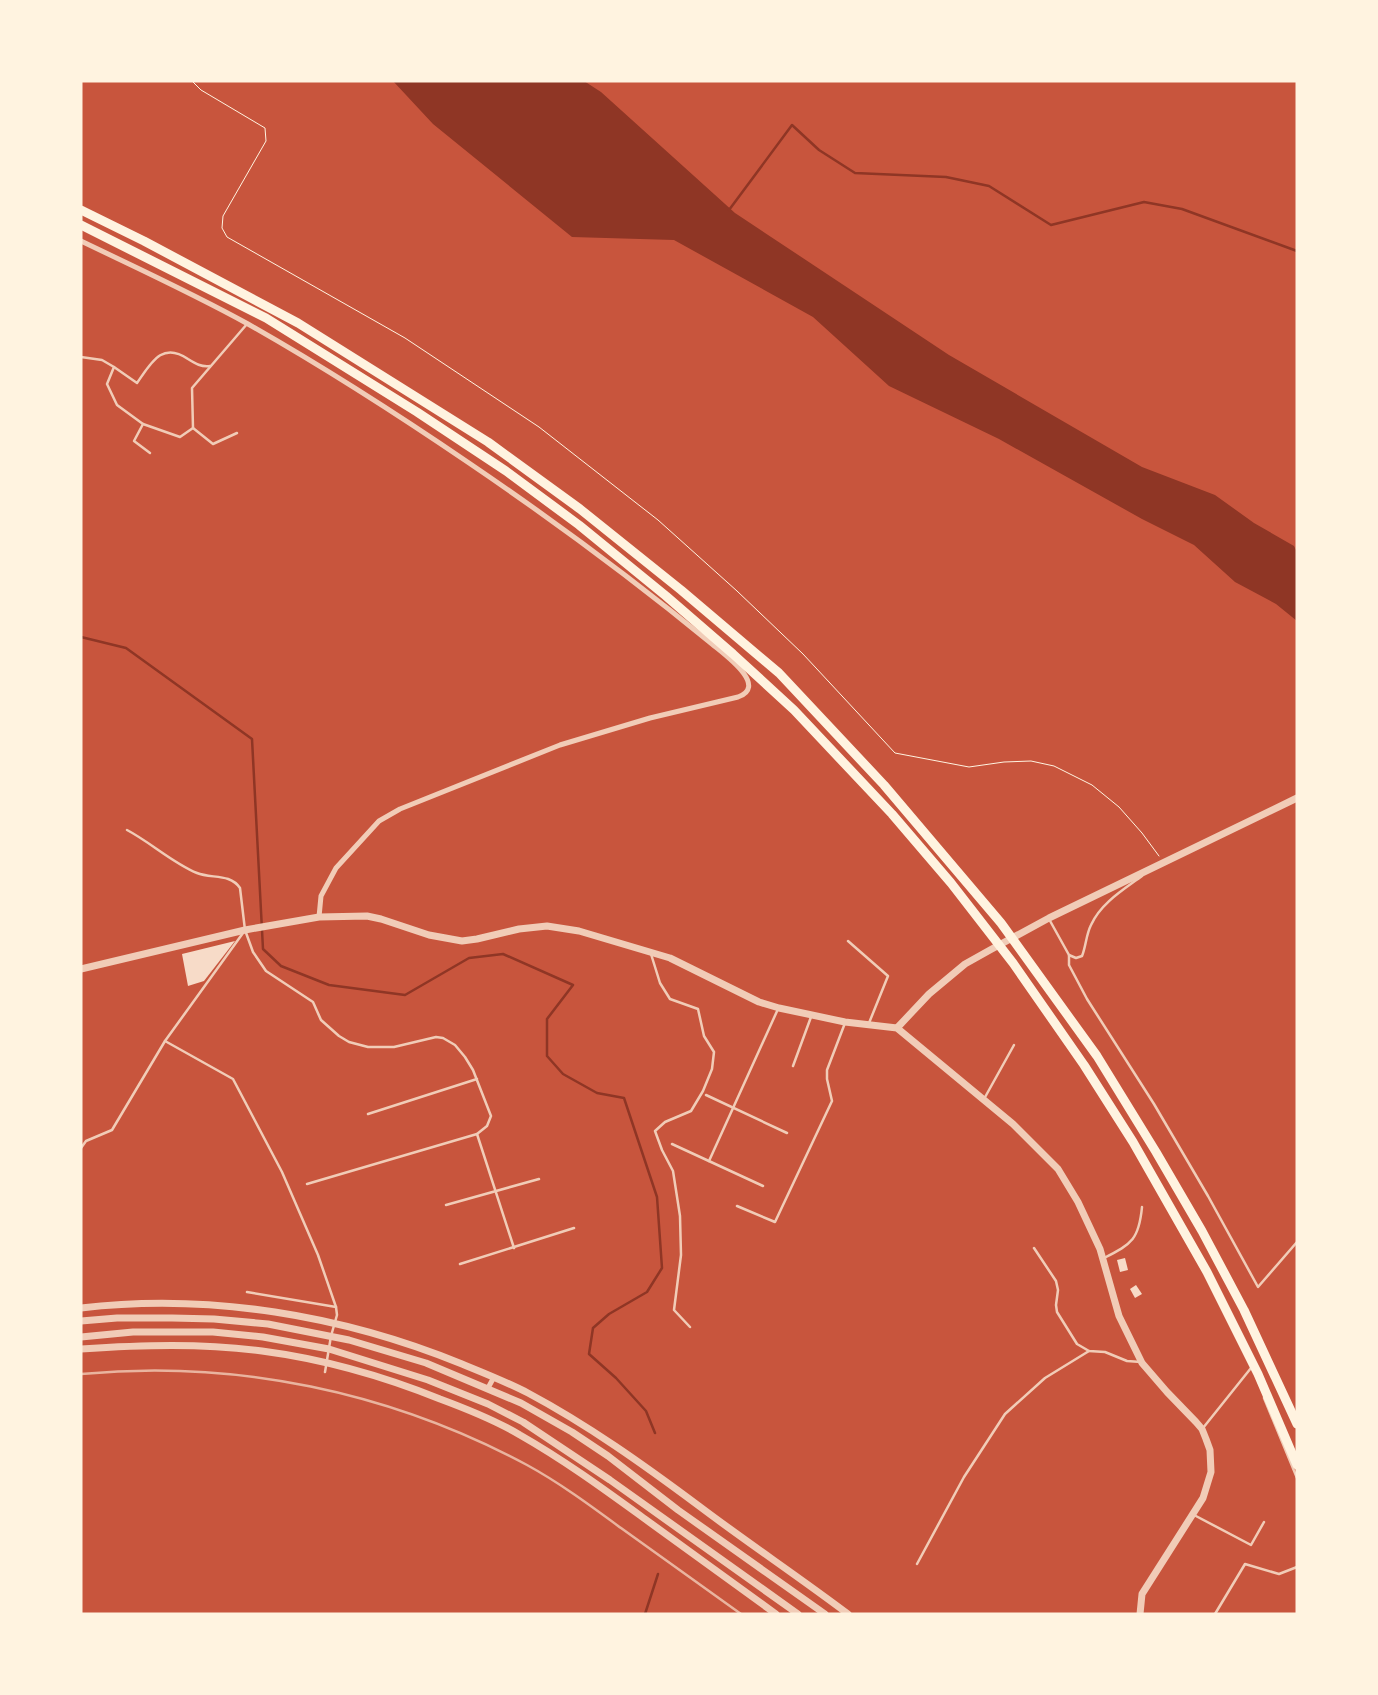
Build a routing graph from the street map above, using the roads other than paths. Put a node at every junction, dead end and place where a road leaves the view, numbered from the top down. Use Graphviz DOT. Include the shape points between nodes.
graph roads {
  1 [pos="81,210"];
  2 [pos="81,224"];
  3 [pos="81,241"];
  4 [pos="247,324"];
  5 [pos="81,357"];
  6 [pos="210,366"];
  7 [pos="114,367"];
  8 [pos="143,424"];
  9 [pos="193,428"];
  10 [pos="237,433"];
  11 [pos="150,453"];
  12 [pos="1297,798"];
  13 [pos="127,830"];
  14 [pos="1162,861"];
  15 [pos="319,918"];
  16 [pos="1049,918"];
  17 [pos="245,930"];
  18 [pos="848,941"];
  19 [pos="650,951"];
  20 [pos="1069,955"];
  21 [pos="81,969"];
  22 [pos="779,1008"];
  23 [pos="811,1015"];
  24 [pos="845,1022"];
  25 [pos="868,1025"];
  26 [pos="897,1028"];
  27 [pos="165,1040"];
  28 [pos="1014,1045"];
  29 [pos="793,1066"];
  30 [pos="477,1079"];
  31 [pos="706,1095"];
  32 [pos="983,1100"];
  33 [pos="733,1108"];
  34 [pos="368,1114"];
  35 [pos="787,1132"];
  36 [pos="476,1134"];
  37 [pos="672,1144"];
  38 [pos="81,1148"];
  39 [pos="709,1161"];
  40 [pos="539,1179"];
  41 [pos="307,1184"];
  42 [pos="763,1186"];
  43 [pos="495,1190"];
  44 [pos="446,1205"];
  45 [pos="737,1206"];
  46 [pos="1142,1207"];
  47 [pos="574,1228"];
  48 [pos="1297,1242"];
  49 [pos="514,1248"];
  50 [pos="1034,1248"];
  51 [pos="1103,1258"];
  52 [pos="460,1264"];
  53 [pos="247,1292"];
  54 [pos="336,1307"];
  55 [pos="81,1308"];
  56 [pos="81,1322"];
  57 [pos="335,1323"];
  58 [pos="690,1327"];
  59 [pos="331,1336"];
  60 [pos="81,1337"];
  61 [pos="81,1349"];
  62 [pos="329,1349"];
  63 [pos="1089,1351"];
  64 [pos="327,1363"];
  65 [pos="1142,1363"];
  66 [pos="325,1372"];
  67 [pos="494,1377"];
  68 [pos="488,1388"];
  69 [pos="1297,1424"];
  70 [pos="1202,1429"];
  71 [pos="1297,1465"];
  72 [pos="1297,1478"];
  73 [pos="1192,1514"];
  74 [pos="1264,1522"];
  75 [pos="918,1564"];
  76 [pos="1297,1568"];
  77 [pos="1140,1613"];
  78 [pos="776,1614"];
  79 [pos="798,1614"];
  80 [pos="825,1614"];
  81 [pos="848,1614"];
  82 [pos="1215,1614"];
  1 -- 69 [label="highway" via="298,323 488,442 588,515 779,673 884,786 1000,924 1096,1056 1202,1231 1244,1310"];
  2 -- 71 [label="highway" via="266,318 506,471 666,596 794,710 892,814 950,883 1013,963 1084,1065 1208,1272 1258,1374"];
  3 -- 4 [label="street"];
  4 -- 6 [label="lane"];
  4 -- 15 [label="street" via="365,393 551,520 706,640 739,668 749,684 744,695 560,745 400,809 379,821 336,868 321,896"];
  5 -- 7 [label="lane" via="102,360"];
  6 -- 7 [label="lane" via="202,367 179,352 164,352 137,383"];
  6 -- 9 [label="lane" via="192,388"];
  7 -- 8 [label="lane" via="107,384 117,405"];
  8 -- 9 [label="lane" via="180,437"];
  8 -- 11 [label="lane" via="134,442"];
  9 -- 10 [label="lane" via="213,444"];
  12 -- 16 [label="street"];
  13 -- 17 [label="lane" via="196,873 237,883"];
  14 -- 20 [label="lane" via="1109,900 1091,924 1082,956"];
  15 -- 17 [label="street"];
  15 -- 19 [label="street" via="367,916 462,941 547,926 579,930"];
  16 -- 20 [label="lane"];
  16 -- 26 [label="street" via="965,964 929,994"];
  17 -- 21 [label="street"];
  17 -- 27 [label="lane"];
  17 -- 30 [label="lane" via="253,952 266,971 313,1002 321,1020 344,1039 358,1045 394,1047 443,1038 455,1045 465,1057"];
  18 -- 25 [label="lane" via="888,976"];
  19 -- 22 [label="street" via="690,966 759,1002"];
  19 -- 58 [label="lane" via="660,983 670,998 698,1009 704,1036 714,1052 712,1069 691,1111 665,1122 656,1131 673,1171 680,1216 681,1255 674,1310"];
  20 -- 48 [label="lane" via="1070,965 1087,999 1154,1104 1258,1287"];
  22 -- 23 [label="street"];
  22 -- 33 [label="lane"];
  23 -- 24 [label="street"];
  23 -- 29 [label="lane"];
  24 -- 25 [label="street"];
  24 -- 45 [label="lane" via="827,1070 832,1101 775,1222"];
  25 -- 26 [label="street"];
  26 -- 32 [label="street"];
  27 -- 38 [label="lane" via="112,1130 86,1141"];
  27 -- 54 [label="lane" via="233,1079 282,1172 318,1255"];
  28 -- 32 [label="lane"];
  30 -- 34 [label="lane"];
  30 -- 36 [label="lane" via="491,1116 487,1126"];
  31 -- 33 [label="lane"];
  32 -- 51 [label="street" via="1013,1124 1058,1169 1078,1202"];
  33 -- 35 [label="lane"];
  33 -- 39 [label="lane"];
  36 -- 41 [label="lane"];
  36 -- 43 [label="lane"];
  37 -- 39 [label="lane"];
  39 -- 42 [label="lane"];
  40 -- 43 [label="lane"];
  43 -- 44 [label="lane"];
  43 -- 49 [label="lane"];
  46 -- 51 [label="lane" via="1140,1226 1132,1240 1121,1250"];
  47 -- 49 [label="lane"];
  49 -- 52 [label="lane"];
  50 -- 63 [label="lane" via="1056,1281 1057,1312 1077,1344"];
  51 -- 65 [label="street" via="1119,1316"];
  53 -- 54 [label="lane"];
  54 -- 57 [label="lane"];
  55 -- 57 [label="street" via="115,1304 209,1305 271,1311"];
  56 -- 59 [label="street" via="117,1318 214,1319 268,1324"];
  57 -- 59 [label="lane"];
  57 -- 67 [label="street" via="432,1352"];
  59 -- 62 [label="lane"];
  59 -- 68 [label="street" via="426,1363"];
  60 -- 62 [label="street" via="133,1332 214,1332"];
  61 -- 64 [label="street" via="211,1346 261,1350"];
  62 -- 64 [label="lane"];
  62 -- 79 [label="street" via="428,1380 523,1422"];
  63 -- 65 [label="lane" via="1105,1352"];
  63 -- 75 [label="lane" via="1045,1378 1005,1414 964,1477"];
  64 -- 66 [label="lane"];
  64 -- 78 [label="street" via="421,1391 519,1434 603,1488"];
  65 -- 70 [label="street"];
  67 -- 68 [label="street"];
  67 -- 81 [label="street" via="536,1397 614,1445"];
  68 -- 80 [label="street" via="572,1432 608,1456"];
  70 -- 72 [label="lane" via="1251,1368"];
  70 -- 73 [label="street" via="1210,1450 1211,1472 1203,1498"];
  73 -- 74 [label="lane" via="1251,1545"];
  73 -- 77 [label="street" via="1142,1594"];
  76 -- 82 [label="lane" via="1279,1574 1245,1564"];
}
